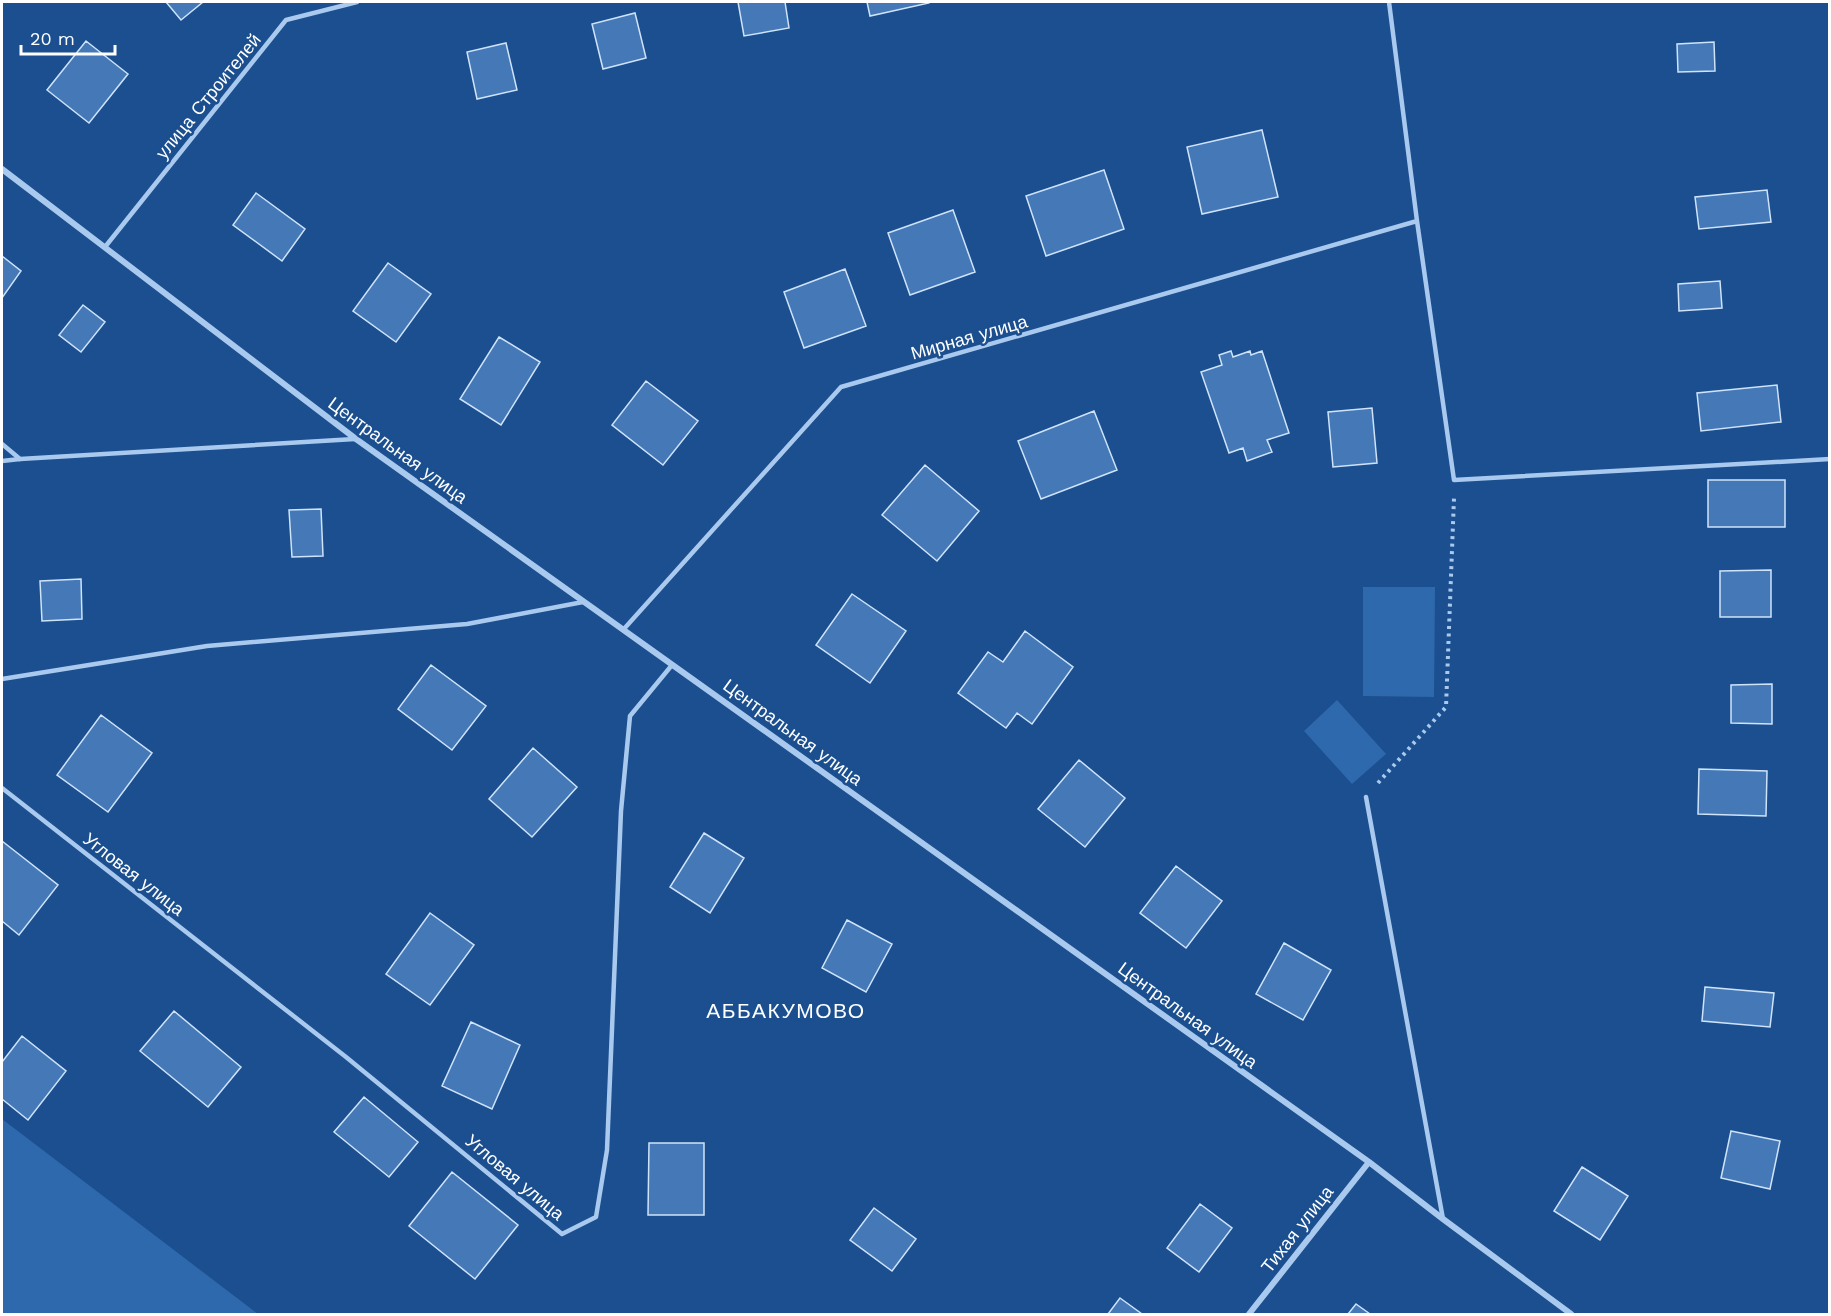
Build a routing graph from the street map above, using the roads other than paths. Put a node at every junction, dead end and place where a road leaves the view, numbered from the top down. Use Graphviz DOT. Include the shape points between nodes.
graph roads {
  1 [pos="357,2"];
  2 [pos="1389,2"];
  3 [pos="2,170"];
  4 [pos="1417,221"];
  5 [pos="105,247"];
  6 [pos="356,439"];
  7 [pos="2,444"];
  8 [pos="20,459"];
  9 [pos="1830,459"];
  10 [pos="2,461"];
  11 [pos="584,602"];
  12 [pos="623,630"];
  13 [pos="672,664"];
  14 [pos="2,679"];
  15 [pos="2,788"];
  16 [pos="1366,797"];
  17 [pos="1369,1162"];
  18 [pos="1443,1220"];
  19 [pos="1249,1314"];
  20 [pos="1571,1314"];
  1 -- 5 [label="lane, улица Строителей" via="286,20"];
  2 -- 4 [label="lane"];
  3 -- 5 [label="street, Центральная улица"];
  4 -- 9 [label="lane" via="1454,480"];
  4 -- 12 [label="lane, Мирная улица" via="841,387"];
  5 -- 6 [label="street, Центральная улица"];
  6 -- 8 [label="lane"];
  6 -- 11 [label="street, Центральная улица"];
  7 -- 8 [label="lane"];
  8 -- 10 [label="lane"];
  11 -- 12 [label="street, Центральная улица"];
  11 -- 14 [label="lane" via="467,624 207,646"];
  12 -- 13 [label="street, Центральная улица"];
  13 -- 15 [label="lane, Угловая улица" via="630,716 621,811 607,1150 596,1217 562,1234 346,1056"];
  13 -- 17 [label="street, Центральная улица"];
  16 -- 18 [label="lane"];
  17 -- 18 [label="street, Центральная улица"];
  17 -- 19 [label="street, Тихая улица"];
  18 -- 20 [label="street, Центральная улица"];
}
